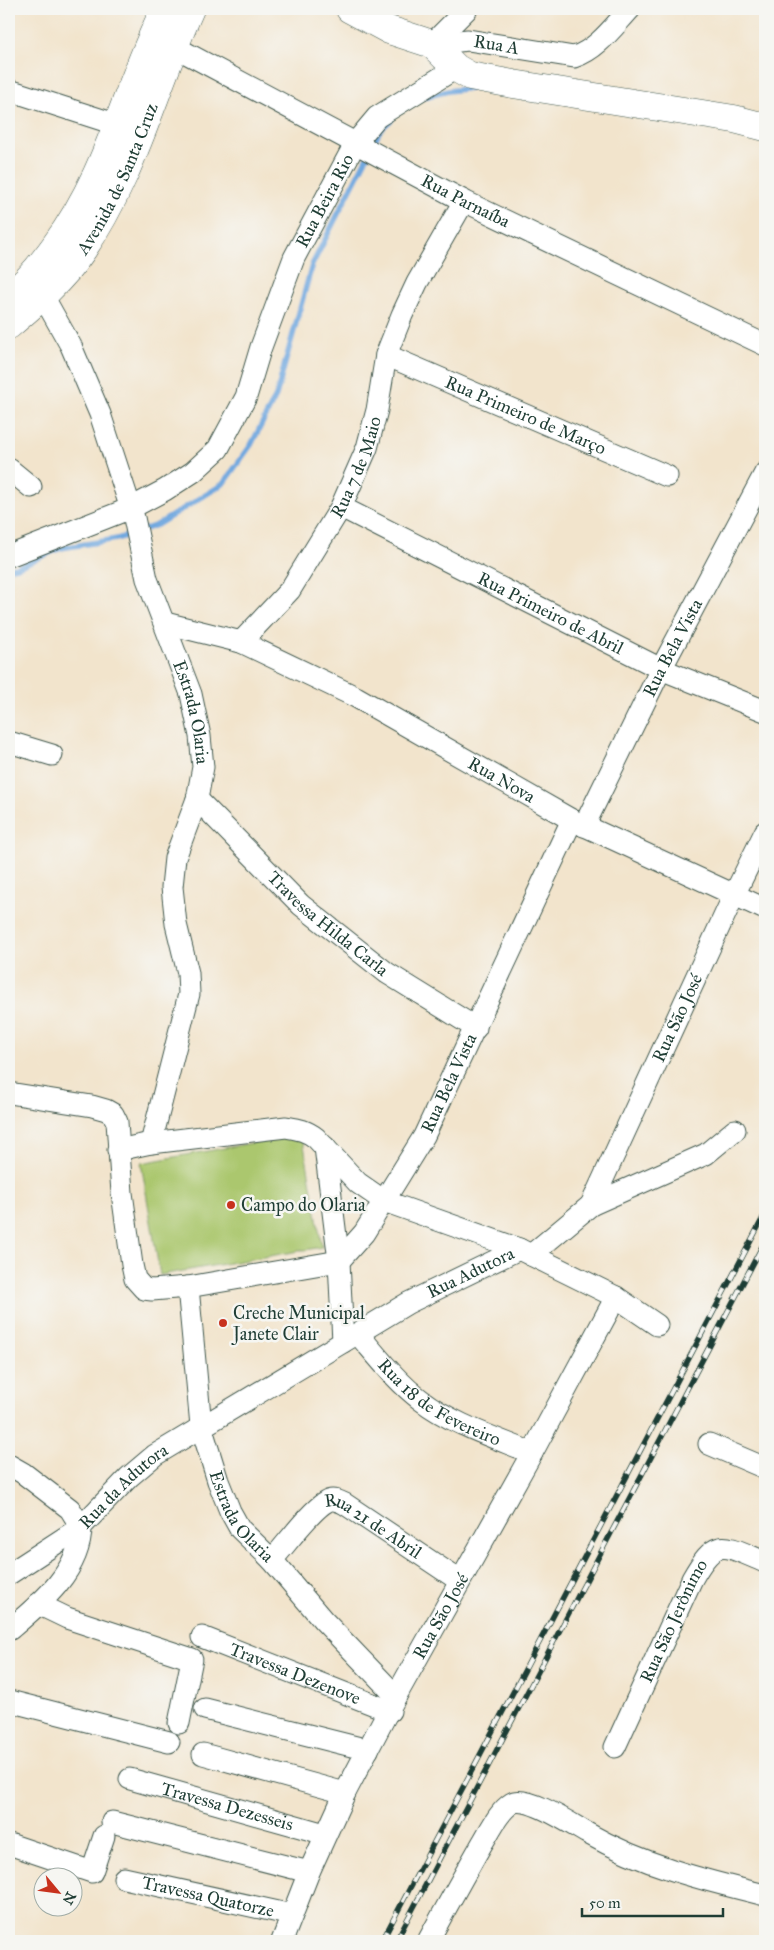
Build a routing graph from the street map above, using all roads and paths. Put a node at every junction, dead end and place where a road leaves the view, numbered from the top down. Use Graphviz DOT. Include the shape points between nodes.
graph roads {
  1 [pos="165,9"];
  2 [pos="190,9"];
  3 [pos="350,9"];
  4 [pos="467,9"];
  5 [pos="630,9"];
  6 [pos="432,44"];
  7 [pos="173,46"];
  8 [pos="456,68"];
  9 [pos="9,90"];
  10 [pos="118,125"];
  11 [pos="765,127"];
  12 [pos="367,148"];
  13 [pos="464,200"];
  14 [pos="9,296"];
  15 [pos="43,296"];
  16 [pos="9,325"];
  17 [pos="765,345"];
  18 [pos="386,355"];
  19 [pos="9,469"];
  20 [pos="765,473"];
  21 [pos="667,476"];
  22 [pos="31,487"];
  23 [pos="341,508"];
  24 [pos="133,513"];
  25 [pos="9,556"];
  26 [pos="165,623"];
  27 [pos="241,642"];
  28 [pos="661,668"];
  29 [pos="765,711"];
  30 [pos="9,742"];
  31 [pos="52,755"];
  32 [pos="197,799"];
  33 [pos="578,823"];
  34 [pos="765,832"];
  35 [pos="734,894"];
  36 [pos="765,909"];
  37 [pos="476,1028"];
  38 [pos="9,1093"];
  39 [pos="735,1130"];
  40 [pos="151,1143"];
  41 [pos="325,1147"];
  42 [pos="118,1150"];
  43 [pos="384,1201"];
  44 [pos="591,1206"];
  45 [pos="525,1252"];
  46 [pos="339,1262"];
  47 [pos="188,1287"];
  48 [pos="616,1298"];
  49 [pos="657,1325"];
  50 [pos="350,1338"];
  51 [pos="201,1426"];
  52 [pos="709,1444"];
  53 [pos="532,1453"];
  54 [pos="9,1465"];
  55 [pos="765,1468"];
  56 [pos="81,1527"];
  57 [pos="272,1560"];
  58 [pos="765,1562"];
  59 [pos="9,1574"];
  60 [pos="460,1581"];
  61 [pos="38,1604"];
  62 [pos="9,1630"];
  63 [pos="202,1636"];
  64 [pos="9,1701"];
  65 [pos="393,1704"];
  66 [pos="205,1708"];
  67 [pos="179,1723"];
  68 [pos="169,1742"];
  69 [pos="615,1747"];
  70 [pos="368,1750"];
  71 [pos="203,1754"];
  72 [pos="130,1780"];
  73 [pos="345,1793"];
  74 [pos="325,1834"];
  75 [pos="9,1844"];
  76 [pos="309,1872"];
  77 [pos="124,1878"];
  78 [pos="765,1895"];
  79 [pos="292,1914"];
  80 [pos="282,1941"];
  81 [pos="428,1941"];
  1 -- 10 [label="main road, Avenida de Santa Cruz"];
  2 -- 7 [label="main road, Avenida de Santa Cruz"];
  3 -- 6 [label="main road, Rua A" via="389,30"];
  4 -- 6 [label="street"];
  5 -- 6 [label="street, Rua A" via="591,48 574,57 468,40"];
  6 -- 8 [label="main road"];
  7 -- 12 [label="street, Rua Parnaíba"];
  7 -- 15 [label="main road, Avenida de Santa Cruz" via="119,185 103,217 80,254"];
  8 -- 11 [label="main road" via="470,76 734,119"];
  8 -- 12 [label="street, Rua Beira Rio" via="377,117"];
  9 -- 10 [label="street"];
  10 -- 14 [label="main road, Avenida de Santa Cruz" via="93,185 69,227 43,262"];
  12 -- 13 [label="street, Rua Parnaíba"];
  12 -- 24 [label="street, Rua Beira Rio" via="294,258 246,397 218,449 194,472"];
  13 -- 17 [label="street, Rua Parnaíba"];
  13 -- 18 [label="street, Rua 7 de Maio" via="417,283"];
  15 -- 16 [label="main road, Avenida de Santa Cruz"];
  15 -- 24 [label="street, Estrada Olaria" via="71,346 100,414"];
  18 -- 21 [label="street, Rua Primeiro de Março"];
  18 -- 23 [label="street, Rua 7 de Maio" via="367,448"];
  19 -- 22 [label="street"];
  20 -- 28 [label="street, Rua Bela Vista"];
  23 -- 27 [label="street, Rua 7 de Maio" via="290,590"];
  23 -- 28 [label="street, Rua Primeiro de Abril"];
  24 -- 25 [label="street, Rua Beira Rio"];
  24 -- 26 [label="street, Estrada Olaria" via="147,579"];
  26 -- 27 [label="street"];
  26 -- 32 [label="street, Estrada Olaria" via="191,694 200,736 203,767"];
  27 -- 33 [label="street, Rua Nova" via="356,697"];
  28 -- 29 [label="street, Rua Primeiro de Abril"];
  28 -- 33 [label="street, Rua Bela Vista"];
  30 -- 31 [label="street"];
  32 -- 37 [label="street, Travessa Hilda Carla" via="302,905 387,973"];
  32 -- 40 [label="street, Estrada Olaria" via="175,858 172,887 189,994"];
  33 -- 35 [label="street, Rua Nova"];
  33 -- 37 [label="street, Rua Bela Vista"];
  34 -- 35 [label="street, Rua São José"];
  35 -- 36 [label="street, Rua Nova"];
  35 -- 44 [label="street, Rua São José"];
  37 -- 43 [label="street, Rua Bela Vista" via="424,1136"];
  38 -- 42 [label="street" via="106,1110 117,1122"];
  39 -- 44 [label="street, Rua Adutora" via="706,1154"];
  40 -- 41 [label="street" via="286,1128 309,1132"];
  40 -- 42 [label="street"];
  41 -- 43 [label="street" via="358,1183"];
  41 -- 46 [label="street"];
  42 -- 47 [label="street" via="135,1279 148,1289"];
  43 -- 45 [label="street"];
  43 -- 46 [label="street, Rua Bela Vista" via="364,1233"];
  44 -- 45 [label="street, Rua Adutora"];
  45 -- 48 [label="street"];
  45 -- 50 [label="street, Rua Adutora" via="408,1303"];
  46 -- 47 [label="street"];
  46 -- 50 [label="street"];
  47 -- 51 [label="street, Estrada Olaria"];
  48 -- 49 [label="street"];
  48 -- 53 [label="street, Rua São José"];
  50 -- 51 [label="street, Rua Adutora"];
  50 -- 53 [label="street, Rua 18 de Fevereiro" via="422,1402 449,1418"];
  51 -- 56 [label="street, Rua da Adutora" via="155,1455"];
  51 -- 57 [label="street, Estrada Olaria" via="218,1481 240,1529"];
  52 -- 55 [label="street"];
  53 -- 60 [label="street, Rua São José"];
  54 -- 56 [label="street" via="70,1508"];
  56 -- 59 [label="street"];
  56 -- 61 [label="street, Rua da Adutora" via="81,1540 72,1562 59,1583"];
  57 -- 60 [label="street, Rua 21 de Abril" via="318,1509 332,1500 344,1504"];
  57 -- 65 [label="street, Estrada Olaria"];
  58 -- 69 [label="street, Rua São Jerônimo" via="720,1547 704,1559"];
  60 -- 65 [label="street, Rua São José"];
  61 -- 62 [label="street, Rua da Adutora"];
  61 -- 67 [label="street" via="67,1618 192,1659"];
  63 -- 65 [label="street, Travessa Dezenove"];
  64 -- 68 [label="street"];
  65 -- 70 [label="street, Rua São José"];
  66 -- 70 [label="street"];
  70 -- 73 [label="street, Rua São José"];
  71 -- 73 [label="street"];
  72 -- 74 [label="street, Travessa Dezesseis"];
  73 -- 74 [label="street, Rua São José"];
  74 -- 76 [label="street, Rua São José"];
  75 -- 76 [label="street" via="92,1872 108,1829"];
  76 -- 79 [label="street, Rua São José"];
  77 -- 79 [label="street, Travessa Quatorze"];
  78 -- 81 [label="street" via="662,1867 608,1845 558,1816 514,1801 497,1819"];
  79 -- 80 [label="street, Rua São José"];
}
